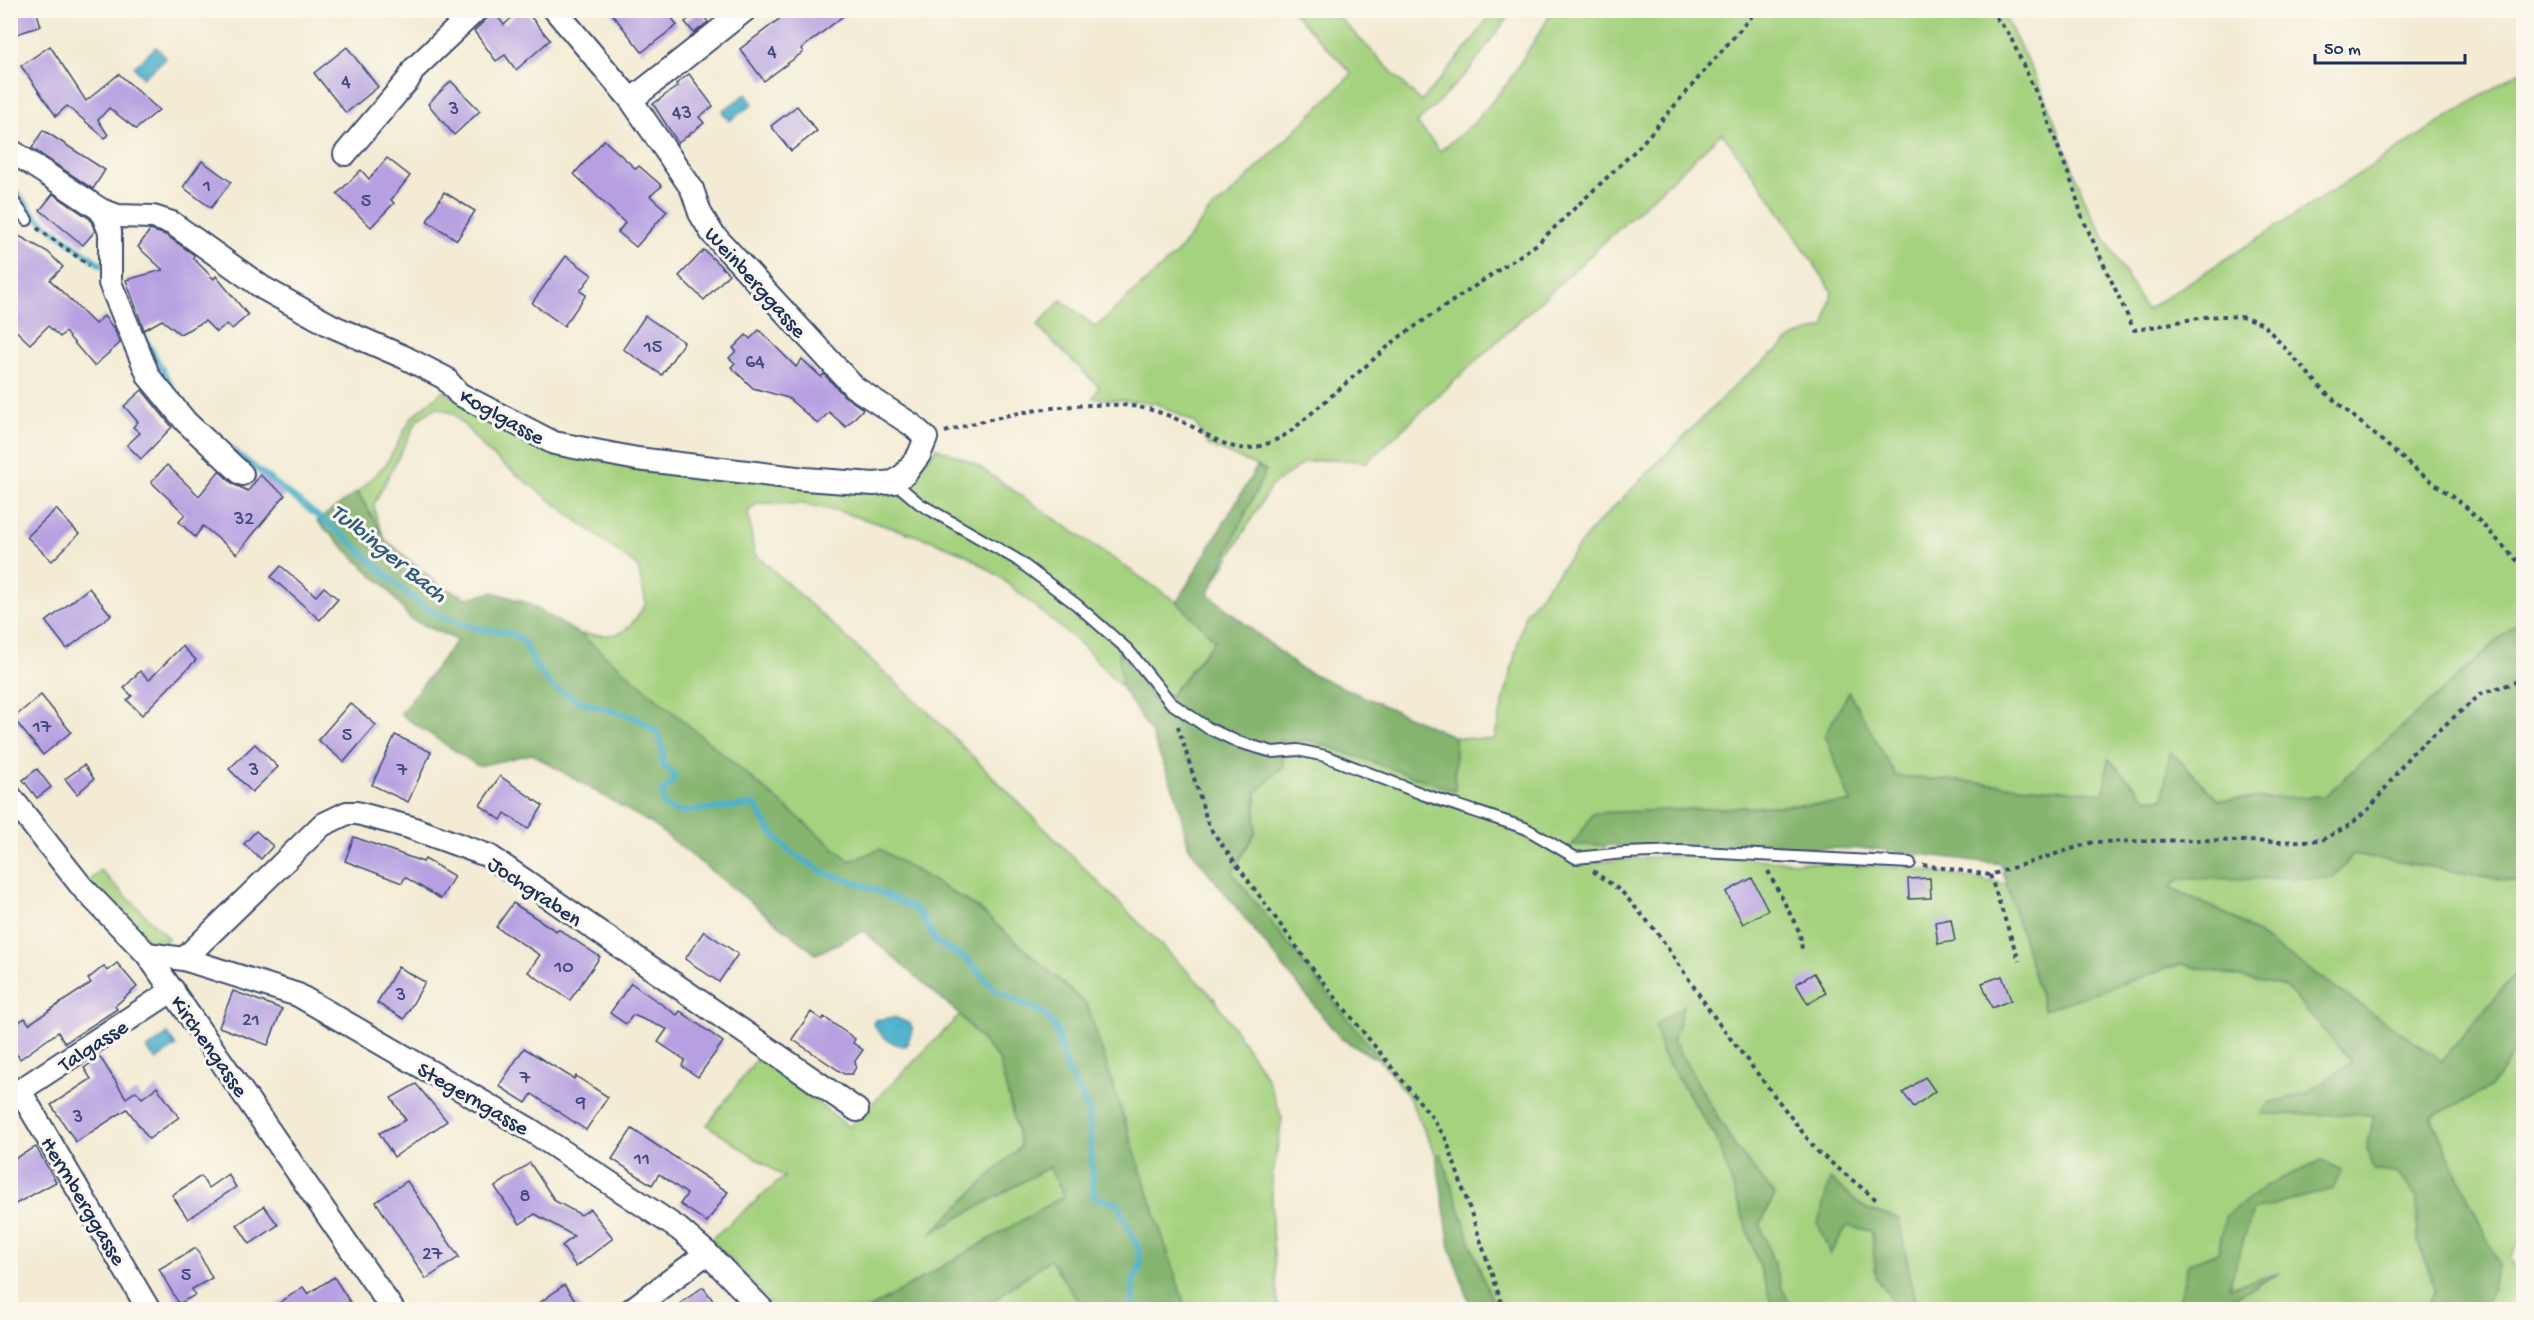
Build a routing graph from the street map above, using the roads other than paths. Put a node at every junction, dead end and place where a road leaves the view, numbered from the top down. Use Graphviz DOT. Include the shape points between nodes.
graph roads {
  1 [pos="476,10"];
  2 [pos="555,10"];
  3 [pos="745,10"];
  4 [pos="632,100"];
  5 [pos="10,150"];
  6 [pos="345,154"];
  7 [pos="10,197"];
  8 [pos="101,210"];
  9 [pos="27,220"];
  10 [pos="242,474"];
  11 [pos="894,482"];
  12 [pos="10,796"];
  13 [pos="1910,863"];
  14 [pos="147,954"];
  15 [pos="184,959"];
  16 [pos="173,990"];
  17 [pos="15,1094"];
  18 [pos="857,1110"];
  19 [pos="707,1253"];
  20 [pos="149,1310"];
  21 [pos="393,1310"];
  22 [pos="631,1310"];
  23 [pos="763,1310"];
  1 -- 6 [label="street" via="414,69"];
  2 -- 4 [label="street, Weinberggasse"];
  3 -- 4 [label="street"];
  4 -- 11 [label="street, Weinberggasse" via="692,189 712,233 854,387 926,438 913,465"];
  5 -- 8 [label="street"];
  7 -- 9 [label="lane"];
  8 -- 10 [label="street" via="110,232 110,283 149,377 186,422"];
  8 -- 11 [label="street, Koglgasse" via="172,223 263,288 332,326 445,378 459,394 554,444 751,473 854,484"];
  11 -- 13 [label="lane" via="920,504 1016,559 1077,604 1128,650 1171,703 1238,742 1273,752 1298,750 1325,756 1525,828 1576,858 1681,851"];
  12 -- 14 [label="street, Kirchengasse" via="82,887"];
  14 -- 15 [label="street, Stegerngasse"];
  14 -- 16 [label="street, Kirchengasse"];
  15 -- 18 [label="street, Jochgraben" via="322,825 346,813 364,814 489,856"];
  15 -- 19 [label="street, Stegerngasse" via="298,995 529,1129 679,1229"];
  16 -- 17 [label="street, Talgasse"];
  16 -- 21 [label="street, Kirchengasse"];
  17 -- 20 [label="street, Herrnberggasse"];
  19 -- 22 [label="street"];
  19 -- 23 [label="street, Stegerngasse"];
}
